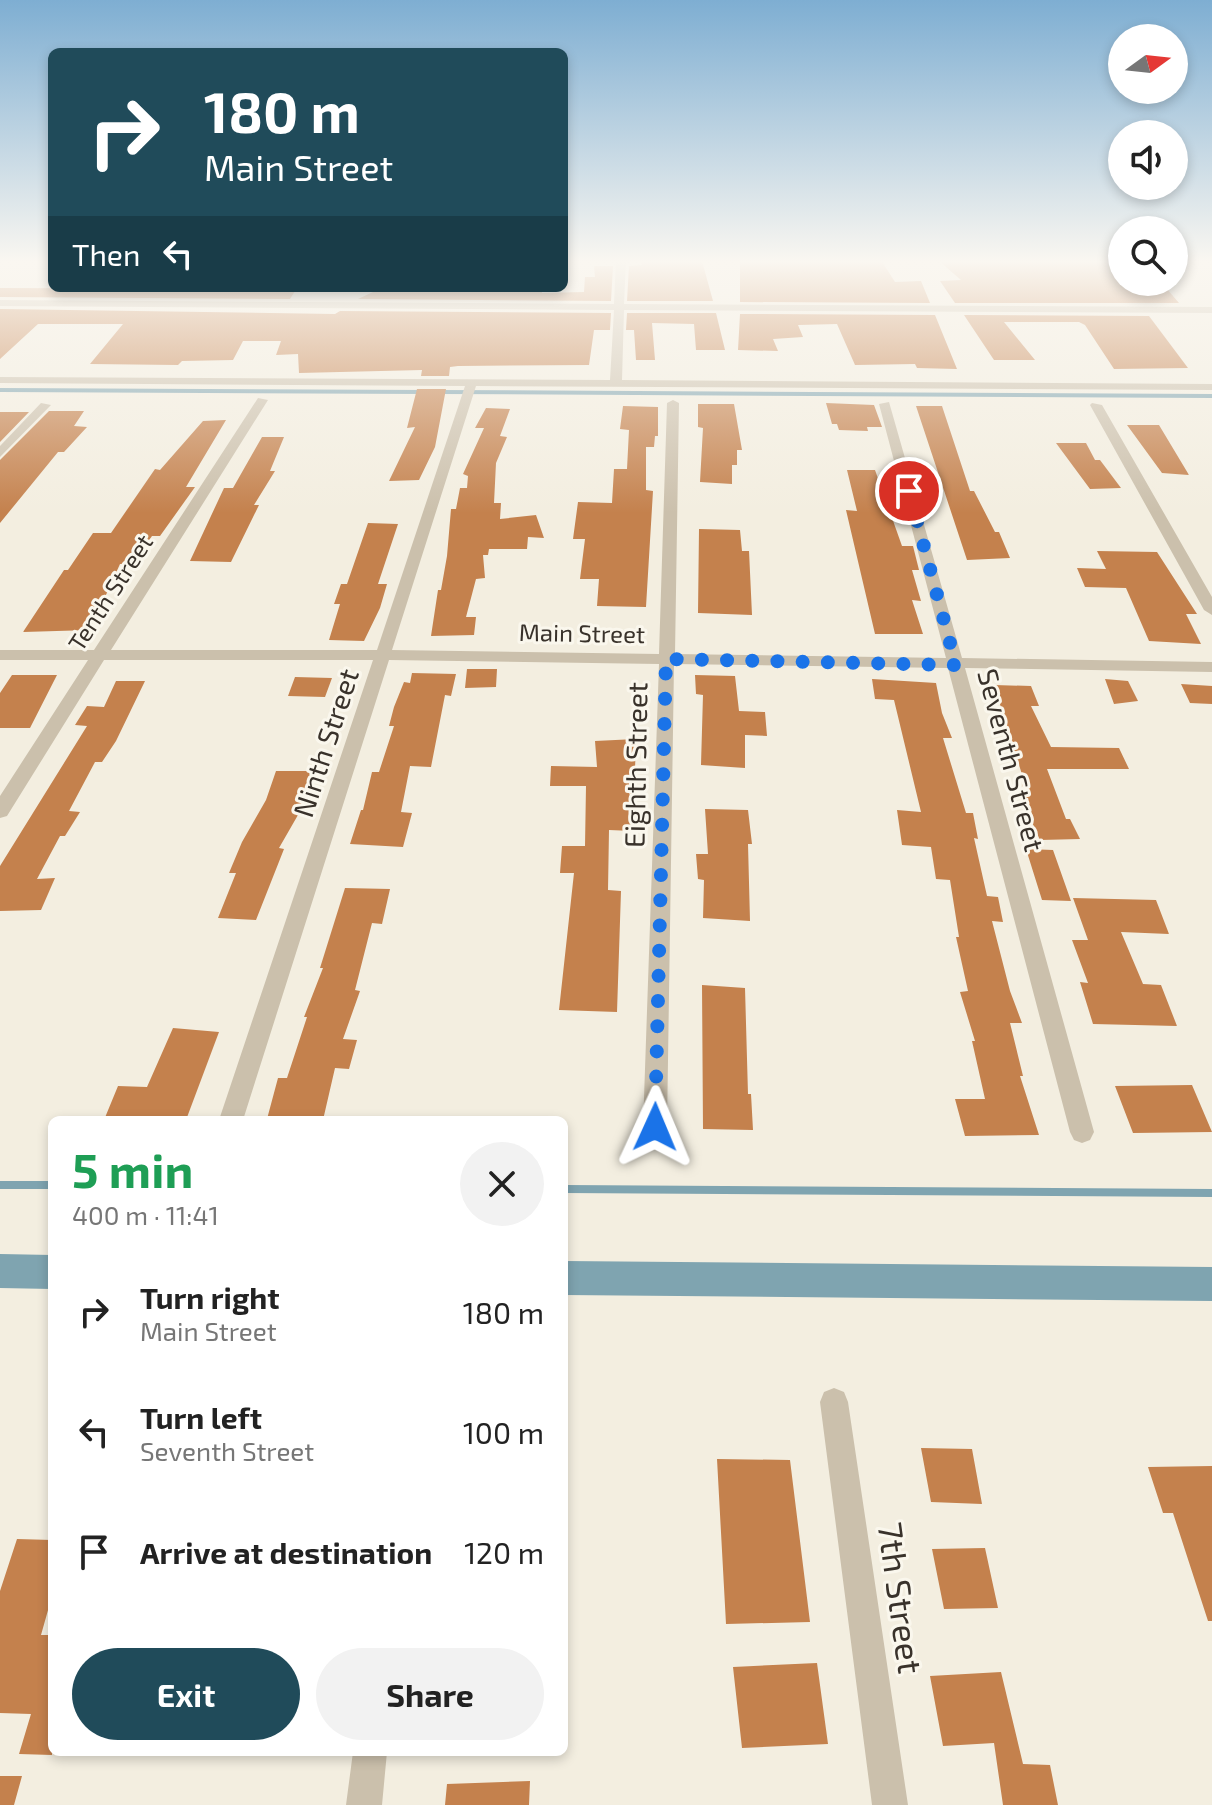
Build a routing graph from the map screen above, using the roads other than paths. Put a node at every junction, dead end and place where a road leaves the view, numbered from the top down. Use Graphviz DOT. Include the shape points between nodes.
graph roads {
  1 [pos="618,344"];
  2 [pos="0,380"];
  3 [pos="472,382"];
  4 [pos="616,382"];
  5 [pos="1212,387"];
  6 [pos="262,400"];
  7 [pos="673,403"];
  8 [pos="885,404"];
  9 [pos="45,405"];
  10 [pos="1096,405"];
  11 [pos="0,453"];
  12 [pos="1212,610"];
  13 [pos="0,655"];
  14 [pos="381,655"];
  15 [pos="98,657"];
  16 [pos="666,659"];
  17 [pos="956,665"];
  18 [pos="1212,667"];
  19 [pos="0,811"];
  20 [pos="232,1116"];
  21 [pos="655,1127"];
  22 [pos="1082,1132"];
  23 [pos="834,1402"];
  24 [pos="370,1756"];
  25 [pos="364,1805"];
  26 [pos="890,1805"];
  1 -- 4 [label="street"];
  2 -- 3 [label="street"];
  3 -- 4 [label="street"];
  3 -- 14 [label="street, Ninth Street"];
  4 -- 5 [label="street"];
  6 -- 15 [label="street, Tenth Street"];
  7 -- 16 [label="street, Eighth Street"];
  8 -- 17 [label="street, Seventh Street"];
  9 -- 11 [label="street"];
  10 -- 12 [label="street"];
  13 -- 15 [label="street, Main Street"];
  14 -- 15 [label="street, Main Street"];
  14 -- 16 [label="street, Main Street"];
  14 -- 20 [label="street, Ninth Street"];
  15 -- 19 [label="street, Tenth Street"];
  16 -- 17 [label="street, Main Street"];
  16 -- 21 [label="street, Eighth Street"];
  17 -- 18 [label="street, Main Street"];
  17 -- 22 [label="street, Seventh Street"];
  23 -- 26 [label="street, 7th Street"];
  24 -- 25 [label="street"];
}
